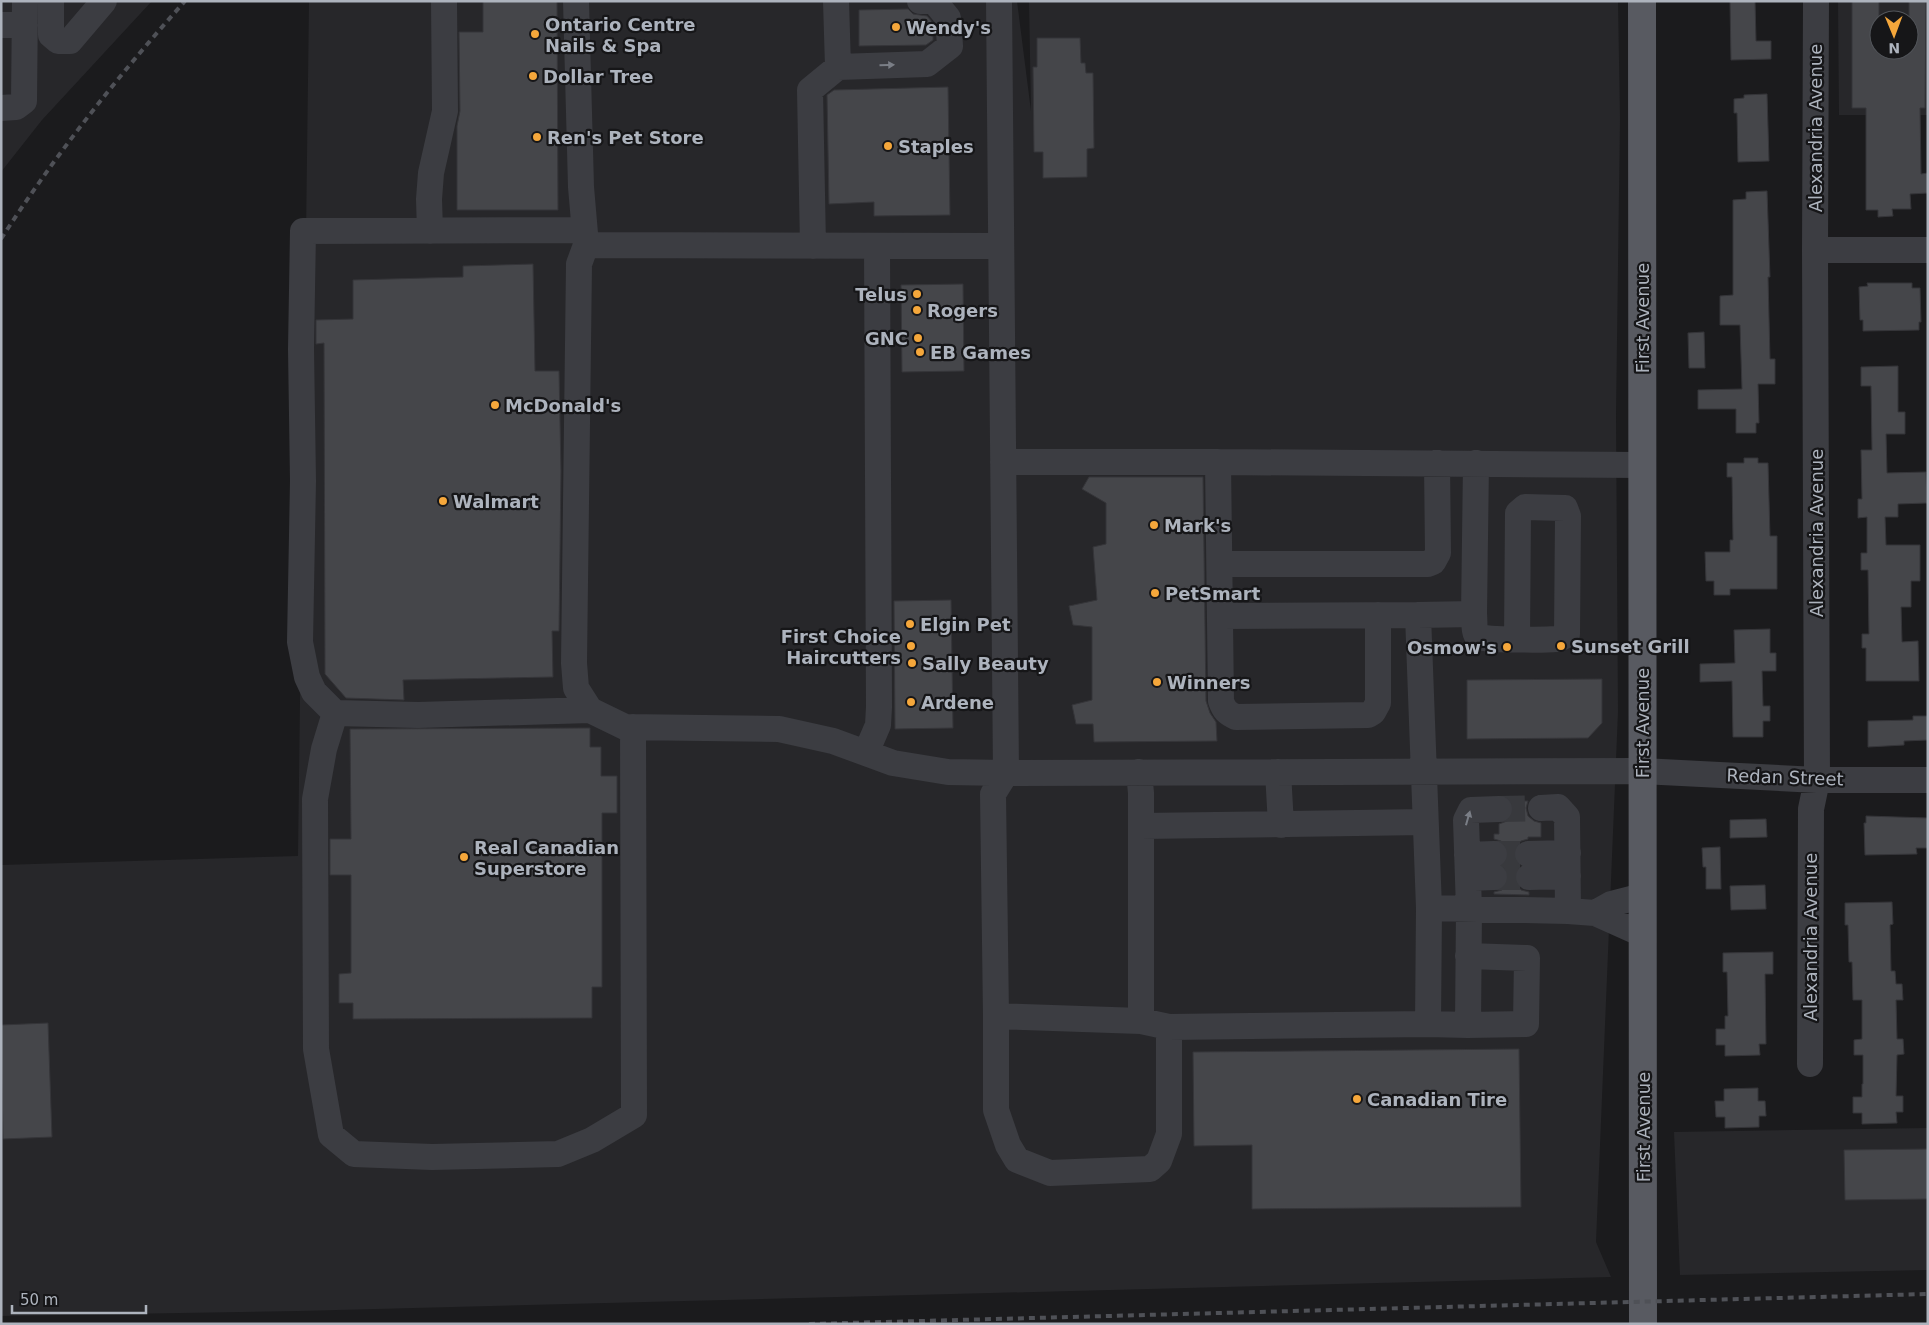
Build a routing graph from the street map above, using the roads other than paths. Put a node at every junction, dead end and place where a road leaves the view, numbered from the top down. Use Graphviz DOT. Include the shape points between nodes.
graph roads {
  1 [pos="51,1"];
  2 [pos="104,1"];
  3 [pos="444,1"];
  4 [pos="576,1"];
  5 [pos="836,1"];
  6 [pos="920,1"];
  7 [pos="999,1"];
  8 [pos="1642,1"];
  9 [pos="1816,1"];
  10 [pos="17,17"];
  11 [pos="838,67"];
  12 [pos="13,76"];
  13 [pos="1,108"];
  14 [pos="430,231"];
  15 [pos="585,238"];
  16 [pos="813,246"];
  17 [pos="876,246"];
  18 [pos="1001,246"];
  19 [pos="1815,250"];
  20 [pos="1928,250"];
  21 [pos="1003,462"];
  22 [pos="1218,462"];
  23 [pos="1437,463"];
  24 [pos="1476,463"];
  25 [pos="1642,465"];
  26 [pos="1220,564"];
  27 [pos="1378,614"];
  28 [pos="1474,614"];
  29 [pos="1418,615"];
  30 [pos="1220,616"];
  31 [pos="1517,639"];
  32 [pos="590,710"];
  33 [pos="334,713"];
  34 [pos="633,727"];
  35 [pos="866,753"];
  36 [pos="1642,771"];
  37 [pos="1139,772"];
  38 [pos="1278,772"];
  39 [pos="1424,772"];
  40 [pos="1006,773"];
  41 [pos="1817,780"];
  42 [pos="1928,780"];
  43 [pos="1540,808"];
  44 [pos="1499,809"];
  45 [pos="1425,822"];
  46 [pos="1281,825"];
  47 [pos="1141,826"];
  48 [pos="1528,865"];
  49 [pos="1568,865"];
  50 [pos="1467,866"];
  51 [pos="1494,866"];
  52 [pos="1642,896"];
  53 [pos="1429,908"];
  54 [pos="1469,909"];
  55 [pos="1568,910"];
  56 [pos="1595,913"];
  57 [pos="1642,934"];
  58 [pos="1468,956"];
  59 [pos="996,1016"];
  60 [pos="1141,1020"];
  61 [pos="1428,1024"];
  62 [pos="1468,1025"];
  63 [pos="1169,1028"];
  64 [pos="1810,1064"];
  65 [pos="1643,1324"];
  1 -- 2 [label="street" via="51,35 58,41 70,41 76,36"];
  3 -- 14 [label="street" via="445,111 431,173"];
  4 -- 15 [label="street"];
  5 -- 11 [label="street"];
  11 -- 6 [label="street, one-way" via="927,64 950,46 948,18 934,1"];
  7 -- 18 [label="street"];
  8 -- 25 [label="main road, First Avenue"];
  9 -- 19 [label="street, Alexandria Avenue"];
  10 -- 12 [label="street"];
  11 -- 16 [label="street" via="810,90"];
  12 -- 13 [label="street" via="24,100 16,108"];
  14 -- 15 [label="street"];
  14 -- 33 [label="street" via="303,232 300,642 307,677 314,692"];
  15 -- 16 [label="street"];
  15 -- 32 [label="street" via="579,264 574,663 576,688"];
  16 -- 17 [label="street"];
  17 -- 18 [label="street"];
  17 -- 35 [label="street" via="879,707 878,725"];
  18 -- 21 [label="street"];
  19 -- 20 [label="street"];
  19 -- 41 [label="street, Alexandria Avenue"];
  21 -- 22 [label="street"];
  21 -- 40 [label="street"];
  22 -- 23 [label="street"];
  22 -- 26 [label="street"];
  23 -- 24 [label="street"];
  23 -- 26 [label="street" via="1438,549 1433,562"];
  24 -- 25 [label="street"];
  24 -- 28 [label="street"];
  25 -- 36 [label="main road, First Avenue"];
  26 -- 30 [label="street"];
  27 -- 29 [label="street"];
  27 -- 30 [label="street"];
  27 -- 30 [label="street" via="1378,703 1373,712 1368,715 1236,717 1223,708 1221,701"];
  28 -- 29 [label="street"];
  28 -- 31 [label="street" via="1478,637"];
  29 -- 39 [label="street"];
  31 -- 31 [label="street" via="1558,639 1567,634 1568,516 1565,508 1525,507 1518,512"];
  32 -- 33 [label="street"];
  32 -- 34 [label="street, Redan Street" via="625,727"];
  33 -- 34 [label="street" via="315,799 316,1049 331,1135 354,1154 432,1157 558,1154 592,1140 634,1115"];
  34 -- 35 [label="street, Redan Street" via="779,729 833,741"];
  35 -- 40 [label="street, Redan Street" via="893,763 948,772"];
  36 -- 39 [label="street, Redan Street"];
  36 -- 41 [label="street, Redan Street"];
  36 -- 52 [label="main road, First Avenue"];
  37 -- 38 [label="street, Redan Street"];
  37 -- 40 [label="street, Redan Street"];
  37 -- 47 [label="street"];
  38 -- 39 [label="street, Redan Street"];
  38 -- 46 [label="street"];
  39 -- 45 [label="street"];
  40 -- 59 [label="street" via="993,794"];
  41 -- 42 [label="street, Redan Street"];
  41 -- 64 [label="street, Alexandria Avenue" via="1811,809"];
  43 -- 49 [label="street" via="1558,807 1567,817"];
  50 -- 44 [label="street, one-way" via="1466,820 1471,810"];
  45 -- 46 [label="street"];
  45 -- 53 [label="street"];
  46 -- 47 [label="street"];
  47 -- 60 [label="street"];
  48 -- 49 [label="street"];
  49 -- 55 [label="street"];
  50 -- 51 [label="street"];
  50 -- 54 [label="street"];
  52 -- 56 [label="street" via="1611,904"];
  52 -- 57 [label="main road, First Avenue"];
  53 -- 54 [label="street"];
  53 -- 61 [label="street"];
  54 -- 55 [label="street"];
  54 -- 58 [label="street"];
  55 -- 56 [label="street"];
  56 -- 57 [label="street"];
  57 -- 65 [label="main road, First Avenue"];
  58 -- 62 [label="street"];
  58 -- 62 [label="street" via="1527,958 1526,1024"];
  59 -- 60 [label="street"];
  59 -- 63 [label="street" via="996,1110 1008,1145 1017,1160 1050,1173 1150,1169 1159,1161 1169,1134"];
  60 -- 63 [label="street"];
  61 -- 62 [label="street"];
  61 -- 63 [label="street"];
}
